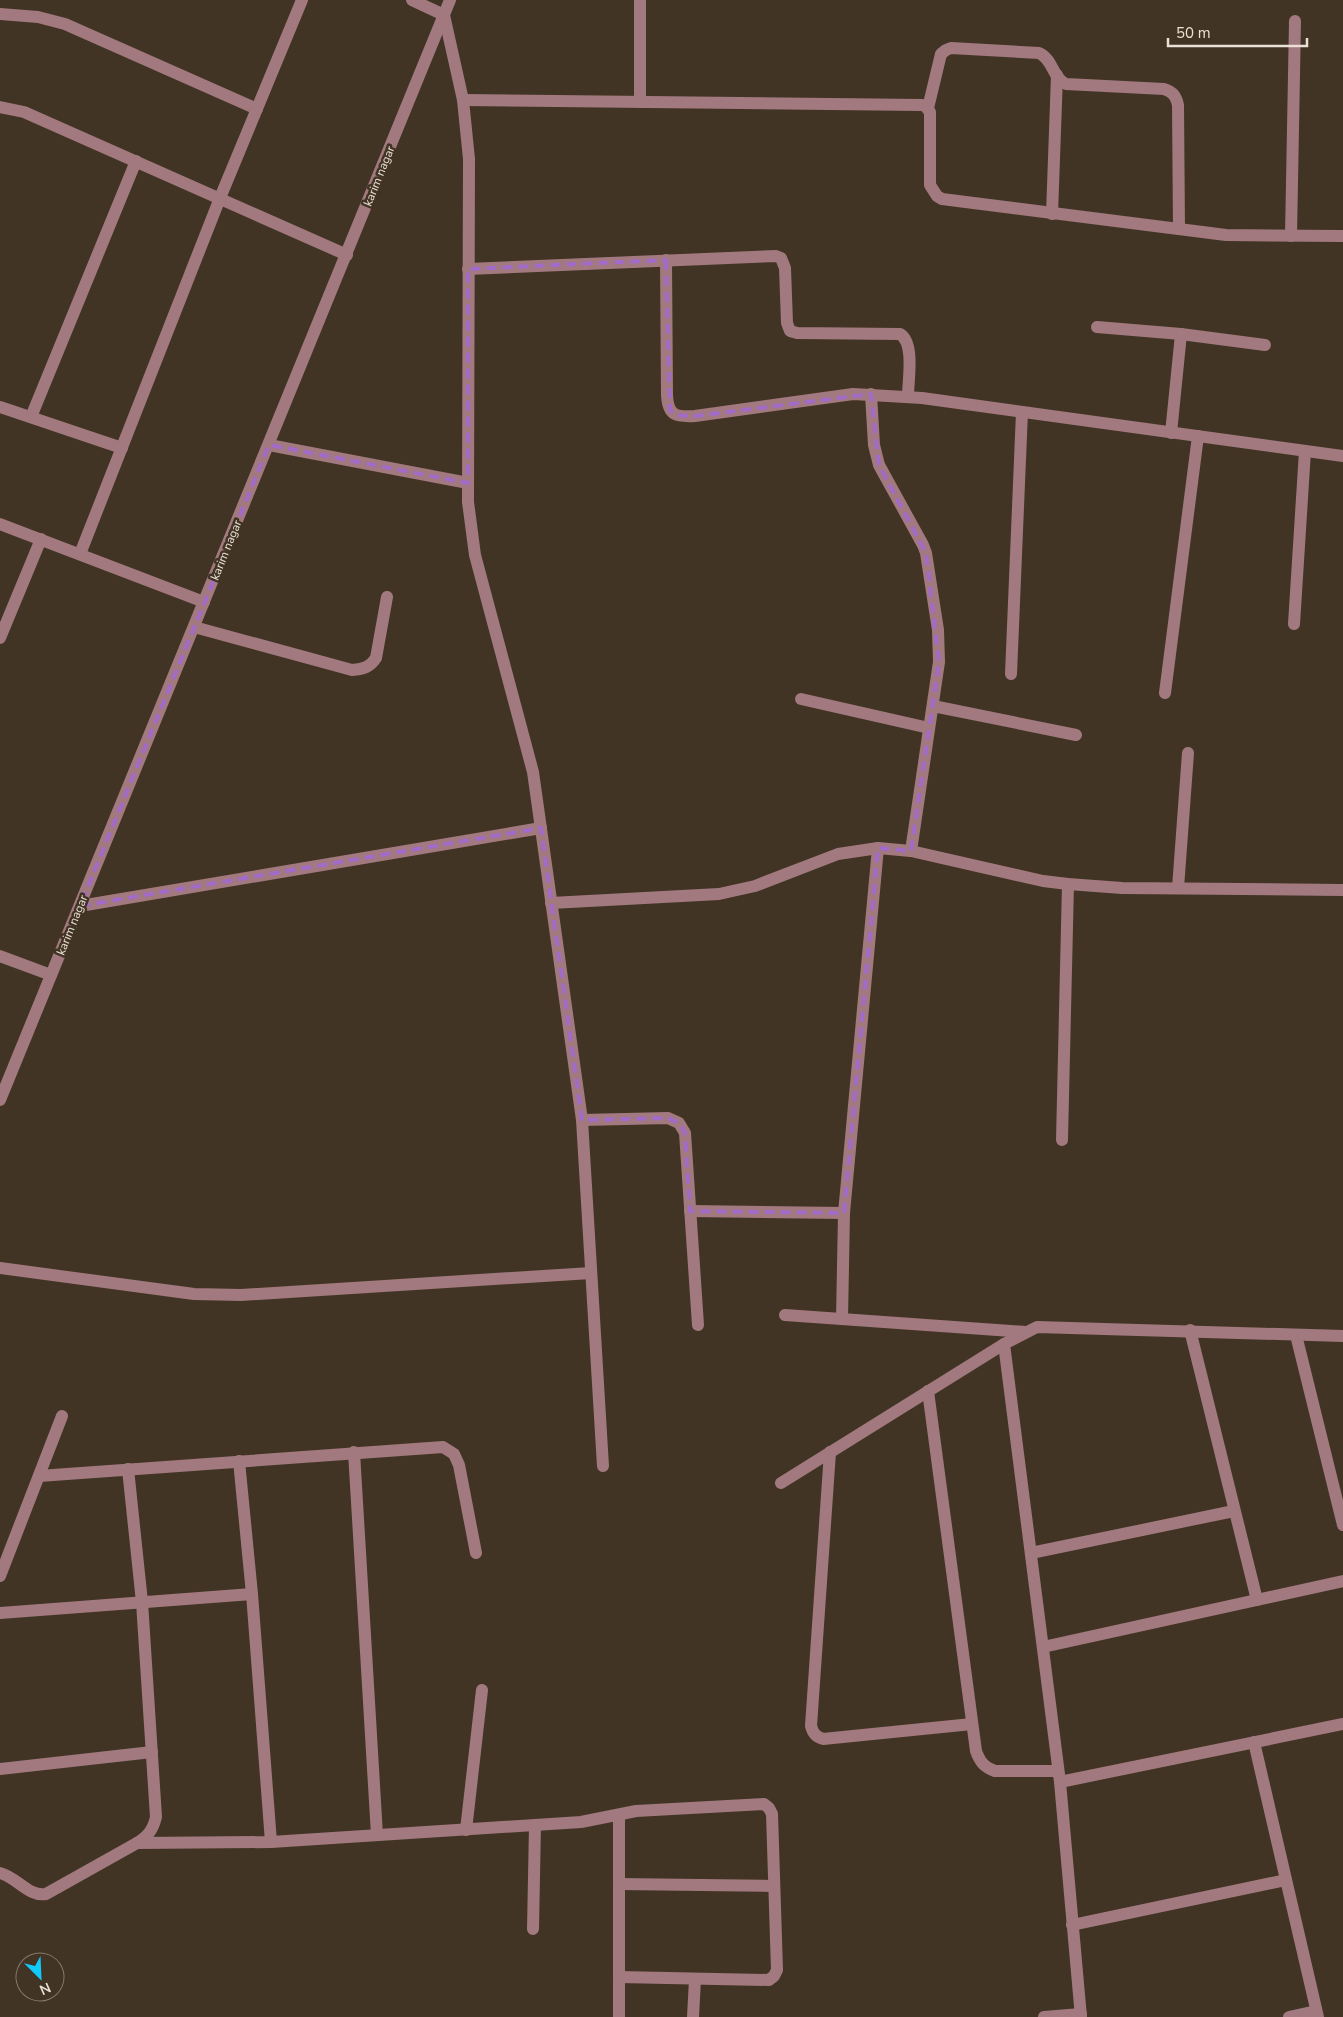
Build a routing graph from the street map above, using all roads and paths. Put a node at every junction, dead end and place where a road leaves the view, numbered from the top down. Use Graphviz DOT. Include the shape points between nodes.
graph roads {
  1 [pos="302,0"];
  2 [pos="412,0"];
  3 [pos="450,0"];
  4 [pos="640,0"];
  5 [pos="0,14"];
  6 [pos="444,15"];
  7 [pos="1295,21"];
  8 [pos="1057,75"];
  9 [pos="463,100"];
  10 [pos="640,102"];
  11 [pos="0,107"];
  12 [pos="928,108"];
  13 [pos="257,109"];
  14 [pos="136,161"];
  15 [pos="220,198"];
  16 [pos="1052,214"];
  17 [pos="1178,229"];
  18 [pos="1291,236"];
  19 [pos="1343,236"];
  20 [pos="347,255"];
  21 [pos="666,260"];
  22 [pos="468,269"];
  23 [pos="1097,327"];
  24 [pos="1181,334"];
  25 [pos="1265,345"];
  26 [pos="871,394"];
  27 [pos="908,396"];
  28 [pos="0,407"];
  29 [pos="1022,412"];
  30 [pos="31,417"];
  31 [pos="1171,432"];
  32 [pos="1198,436"];
  33 [pos="269,445"];
  34 [pos="122,448"];
  35 [pos="1305,450"];
  36 [pos="1343,456"];
  37 [pos="468,483"];
  38 [pos="0,524"];
  39 [pos="41,540"];
  40 [pos="80,554"];
  41 [pos="386,597"];
  42 [pos="204,602"];
  43 [pos="1294,624"];
  44 [pos="194,626"];
  45 [pos="0,638"];
  46 [pos="1011,674"];
  47 [pos="1165,693"];
  48 [pos="800,699"];
  49 [pos="933,706"];
  50 [pos="929,728"];
  51 [pos="1076,735"];
  52 [pos="1188,753"];
  53 [pos="540,828"];
  54 [pos="878,848"];
  55 [pos="911,851"];
  56 [pos="1068,884"];
  57 [pos="1178,888"];
  58 [pos="1343,890"];
  59 [pos="551,903"];
  60 [pos="80,906"];
  61 [pos="0,956"];
  62 [pos="51,975"];
  63 [pos="0,1100"];
  64 [pos="582,1120"];
  65 [pos="1062,1140"];
  66 [pos="690,1211"];
  67 [pos="844,1213"];
  68 [pos="0,1268"];
  69 [pos="591,1273"];
  70 [pos="785,1315"];
  71 [pos="842,1319"];
  72 [pos="698,1325"];
  73 [pos="1190,1330"];
  74 [pos="1026,1332"];
  75 [pos="1296,1335"];
  76 [pos="1343,1336"];
  77 [pos="1004,1344"];
  78 [pos="928,1391"];
  79 [pos="62,1416"];
  80 [pos="354,1452"];
  81 [pos="830,1452"];
  82 [pos="239,1461"];
  83 [pos="603,1466"];
  84 [pos="128,1469"];
  85 [pos="39,1476"];
  86 [pos="781,1483"];
  87 [pos="1234,1511"];
  88 [pos="1343,1525"];
  89 [pos="476,1553"];
  90 [pos="1031,1553"];
  91 [pos="0,1576"];
  92 [pos="1343,1581"];
  93 [pos="252,1594"];
  94 [pos="1257,1600"];
  95 [pos="142,1602"];
  96 [pos="0,1613"];
  97 [pos="1043,1647"];
  98 [pos="482,1690"];
  99 [pos="972,1724"];
  100 [pos="1343,1724"];
  101 [pos="1254,1742"];
  102 [pos="152,1752"];
  103 [pos="0,1769"];
  104 [pos="1059,1776"];
  105 [pos="619,1815"];
  106 [pos="535,1825"];
  107 [pos="466,1830"];
  108 [pos="377,1835"];
  109 [pos="272,1842"];
  110 [pos="137,1843"];
  111 [pos="0,1873"];
  112 [pos="1286,1880"];
  113 [pos="619,1884"];
  114 [pos="774,1886"];
  115 [pos="1072,1925"];
  116 [pos="533,1929"];
  117 [pos="619,1978"];
  118 [pos="695,1979"];
  119 [pos="1317,2014"];
  120 [pos="1081,2016"];
  121 [pos="619,2017"];
  122 [pos="693,2017"];
  123 [pos="1044,2017"];
  124 [pos="1289,2017"];
  1 -- 13 [label="street"];
  2 -- 6 [label="street"];
  3 -- 6 [label="street, karim nagar"];
  4 -- 10 [label="street"];
  5 -- 13 [label="street" via="38,16 65,24"];
  6 -- 9 [label="street"];
  6 -- 20 [label="street, karim nagar"];
  7 -- 18 [label="street"];
  8 -- 12 [label="street" via="1048,59 1039,54 948,49 941,54"];
  8 -- 16 [label="street"];
  8 -- 17 [label="street" via="1066,84 1164,89 1176,96"];
  9 -- 10 [label="street"];
  9 -- 22 [label="street" via="469,159"];
  10 -- 12 [label="street" via="922,105"];
  11 -- 14 [label="street" via="24,112"];
  12 -- 16 [label="street" via="930,179 932,191 937,196 948,201"];
  13 -- 15 [label="street"];
  14 -- 15 [label="street"];
  14 -- 30 [label="street"];
  15 -- 20 [label="street"];
  15 -- 34 [label="street"];
  16 -- 17 [label="street"];
  17 -- 18 [label="street" via="1226,235"];
  18 -- 19 [label="street"];
  20 -- 33 [label="street, karim nagar"];
  21 -- 22 [label="street"];
  21 -- 26 [label="street" via="666,395 670,410 675,415 695,416"];
  21 -- 27 [label="street" via="770,255 781,258 785,268 790,331 900,334 905,337 909,349"];
  22 -- 37 [label="street"];
  23 -- 24 [label="street"];
  24 -- 25 [label="street"];
  24 -- 31 [label="street"];
  26 -- 27 [label="street"];
  26 -- 49 [label="street" via="874,445 879,465 923,544 928,562 940,650"];
  27 -- 29 [label="street"];
  28 -- 30 [label="street"];
  29 -- 31 [label="street"];
  29 -- 46 [label="street"];
  30 -- 34 [label="street"];
  31 -- 32 [label="street"];
  32 -- 35 [label="street"];
  32 -- 47 [label="street"];
  33 -- 37 [label="street"];
  33 -- 42 [label="street, karim nagar"];
  34 -- 40 [label="street"];
  35 -- 36 [label="street"];
  35 -- 43 [label="street"];
  37 -- 53 [label="street" via="474,555 530,757"];
  38 -- 39 [label="street"];
  39 -- 40 [label="street"];
  39 -- 45 [label="street"];
  40 -- 42 [label="street"];
  41 -- 44 [label="street" via="376,658 363,669 352,670"];
  42 -- 44 [label="street, karim nagar"];
  44 -- 60 [label="street, karim nagar"];
  48 -- 50 [label="street"];
  49 -- 50 [label="street"];
  49 -- 51 [label="street"];
  50 -- 55 [label="street"];
  52 -- 57 [label="street"];
  53 -- 59 [label="street"];
  53 -- 60 [label="street"];
  54 -- 55 [label="street"];
  54 -- 59 [label="street" via="838,854 737,891"];
  54 -- 67 [label="street"];
  55 -- 56 [label="street"];
  56 -- 57 [label="street"];
  56 -- 65 [label="street"];
  57 -- 58 [label="street"];
  59 -- 64 [label="street"];
  60 -- 62 [label="street, karim nagar"];
  61 -- 62 [label="street"];
  62 -- 63 [label="street, karim nagar"];
  64 -- 66 [label="street" via="668,1118 680,1123 685,1134"];
  64 -- 69 [label="street"];
  66 -- 67 [label="street"];
  66 -- 72 [label="street"];
  67 -- 71 [label="street"];
  68 -- 69 [label="street" via="194,1294 241,1295"];
  69 -- 83 [label="street"];
  70 -- 71 [label="street"];
  71 -- 74 [label="street"];
  73 -- 74 [label="street" via="1045,1326"];
  73 -- 75 [label="street"];
  73 -- 87 [label="street"];
  74 -- 77 [label="street"];
  75 -- 76 [label="street"];
  75 -- 88 [label="street"];
  77 -- 78 [label="street"];
  77 -- 90 [label="street"];
  78 -- 81 [label="street"];
  78 -- 99 [label="street"];
  79 -- 85 [label="street"];
  80 -- 82 [label="street"];
  80 -- 89 [label="street" via="443,1447 454,1454"];
  80 -- 108 [label="street"];
  81 -- 86 [label="street"];
  81 -- 99 [label="street" via="812,1731 823,1739"];
  82 -- 84 [label="street"];
  82 -- 93 [label="street"];
  84 -- 85 [label="street"];
  84 -- 95 [label="street"];
  85 -- 91 [label="street"];
  87 -- 90 [label="street"];
  87 -- 94 [label="street"];
  90 -- 97 [label="street"];
  92 -- 94 [label="street"];
  93 -- 95 [label="street"];
  93 -- 109 [label="street"];
  94 -- 97 [label="street"];
  95 -- 96 [label="street"];
  95 -- 102 [label="street"];
  97 -- 104 [label="street"];
  98 -- 107 [label="street"];
  99 -- 104 [label="street" via="976,1751 986,1768"];
  100 -- 101 [label="street"];
  101 -- 104 [label="street"];
  101 -- 112 [label="street"];
  102 -- 103 [label="street"];
  102 -- 110 [label="street" via="156,1817 154,1828"];
  104 -- 115 [label="street"];
  105 -- 106 [label="street" via="593,1821"];
  105 -- 113 [label="street"];
  105 -- 114 [label="street" via="636,1811 764,1804 772,1814"];
  106 -- 107 [label="street"];
  106 -- 116 [label="street"];
  107 -- 108 [label="street"];
  108 -- 109 [label="street"];
  109 -- 110 [label="street"];
  110 -- 111 [label="street" via="46,1894 34,1894"];
  112 -- 115 [label="street"];
  112 -- 119 [label="street"];
  113 -- 114 [label="street"];
  113 -- 117 [label="street"];
  114 -- 118 [label="street" via="777,1970 774,1976 769,1980"];
  115 -- 120 [label="street"];
  117 -- 118 [label="street"];
  117 -- 121 [label="street"];
  118 -- 122 [label="street"];
  119 -- 124 [label="street"];
  120 -- 123 [label="street"];
}
